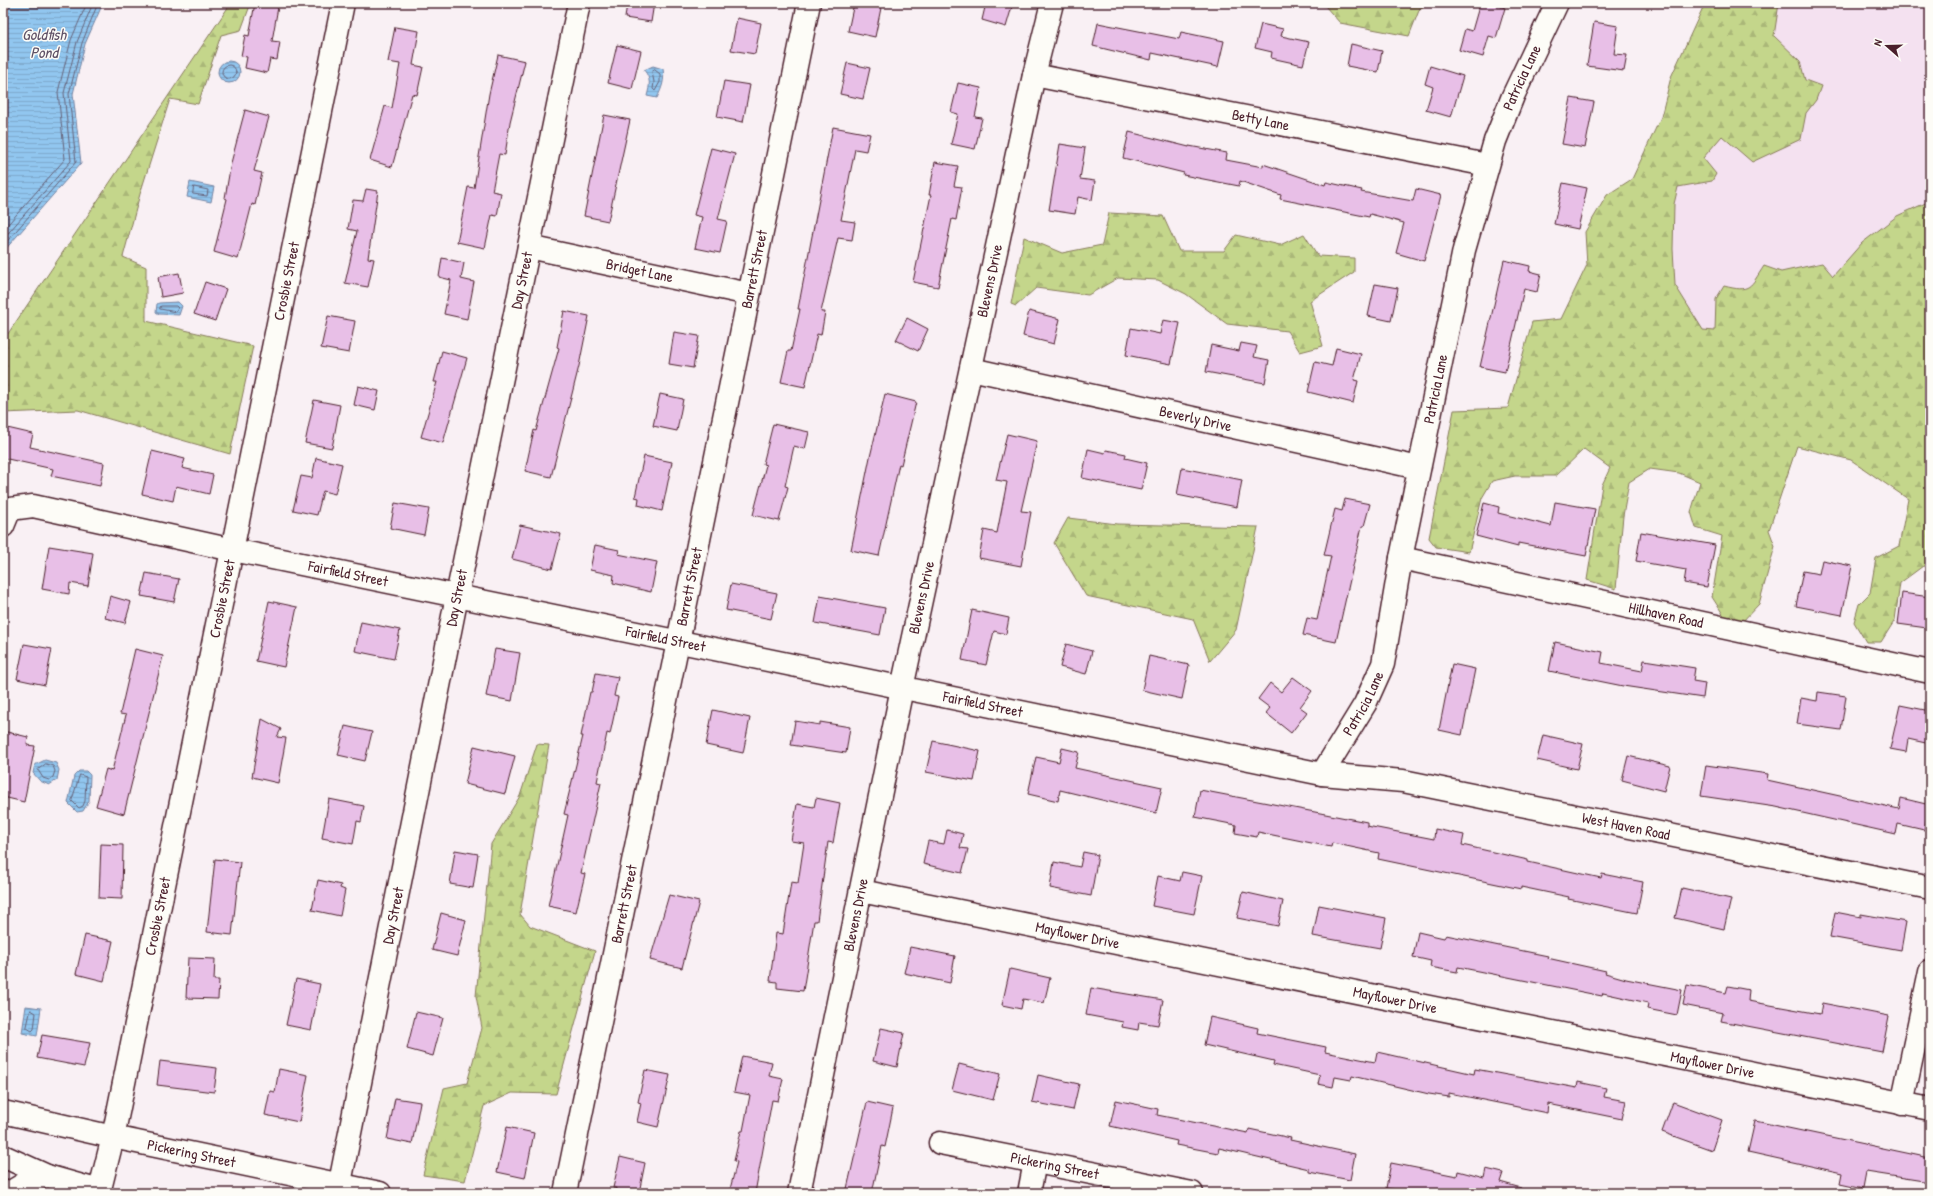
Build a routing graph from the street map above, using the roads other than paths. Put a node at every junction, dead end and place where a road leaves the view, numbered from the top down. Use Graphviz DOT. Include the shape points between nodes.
graph roads {
  1 [pos="343,3"];
  2 [pos="579,3"];
  3 [pos="809,3"];
  4 [pos="1052,3"];
  5 [pos="1557,3"];
  6 [pos="1034,75"];
  7 [pos="1487,165"];
  8 [pos="529,247"];
  9 [pos="749,294"];
  10 [pos="971,369"];
  11 [pos="1419,468"];
  12 [pos="6,518"];
  13 [pos="233,550"];
  14 [pos="1401,558"];
  15 [pos="457,596"];
  16 [pos="678,642"];
  17 [pos="1930,672"];
  18 [pos="902,688"];
  19 [pos="1322,774"];
  20 [pos="1930,888"];
  21 [pos="861,891"];
  22 [pos="1930,971"];
  23 [pos="1902,1104"];
  24 [pos="1930,1109"];
  25 [pos="3,1112"];
  26 [pos="113,1137"];
  27 [pos="940,1143"];
  28 [pos="3,1156"];
  29 [pos="1035,1162"];
  30 [pos="48,1176"];
  31 [pos="338,1189"];
  32 [pos="99,1192"];
  33 [pos="9,1193"];
  34 [pos="380,1193"];
  35 [pos="565,1193"];
  36 [pos="799,1193"];
  37 [pos="1029,1193"];
  38 [pos="1192,1193"];
  1 -- 13 [label="street, Crosbie Street"];
  2 -- 8 [label="street, Day Street"];
  3 -- 9 [label="street, Barrett Street"];
  4 -- 6 [label="street, Blevens Drive"];
  5 -- 7 [label="street, Patricia Lane" via="1513,96"];
  6 -- 7 [label="street, Betty Lane"];
  6 -- 10 [label="street, Blevens Drive"];
  7 -- 11 [label="street, Patricia Lane" via="1464,250"];
  8 -- 9 [label="street, Bridget Lane"];
  8 -- 15 [label="street, Day Street"];
  9 -- 16 [label="street, Barrett Street"];
  10 -- 11 [label="street, Beverly Drive"];
  10 -- 18 [label="street, Blevens Drive"];
  11 -- 14 [label="street, Patricia Lane"];
  12 -- 13 [label="street, Fairfield Street" via="33,506"];
  13 -- 15 [label="street, Fairfield Street"];
  13 -- 26 [label="street, Crosbie Street"];
  14 -- 17 [label="street, Hillhaven Road"];
  14 -- 19 [label="street, Patricia Lane" via="1382,664 1365,704"];
  15 -- 16 [label="street, Fairfield Street"];
  15 -- 31 [label="street, Day Street"];
  16 -- 18 [label="street, Fairfield Street"];
  16 -- 35 [label="street, Barrett Street"];
  18 -- 19 [label="street, Fairfield Street"];
  18 -- 21 [label="street, Blevens Drive"];
  19 -- 20 [label="street, West Haven Road" via="1403,781"];
  21 -- 23 [label="street, Mayflower Drive"];
  21 -- 36 [label="street, Blevens Drive"];
  22 -- 23 [label="street"];
  23 -- 24 [label="street, Mayflower Drive"];
  25 -- 26 [label="street, Pickering Street"];
  26 -- 31 [label="street, Pickering Street"];
  26 -- 32 [label="street, Crosbie Street"];
  27 -- 29 [label="street, Pickering Street"];
  28 -- 30 [label="street"];
  29 -- 37 [label="street"];
  29 -- 38 [label="street, Pickering Street"];
  30 -- 32 [label="street"];
  30 -- 33 [label="street" via="24,1184"];
  31 -- 34 [label="street, Pickering Street"];
}
